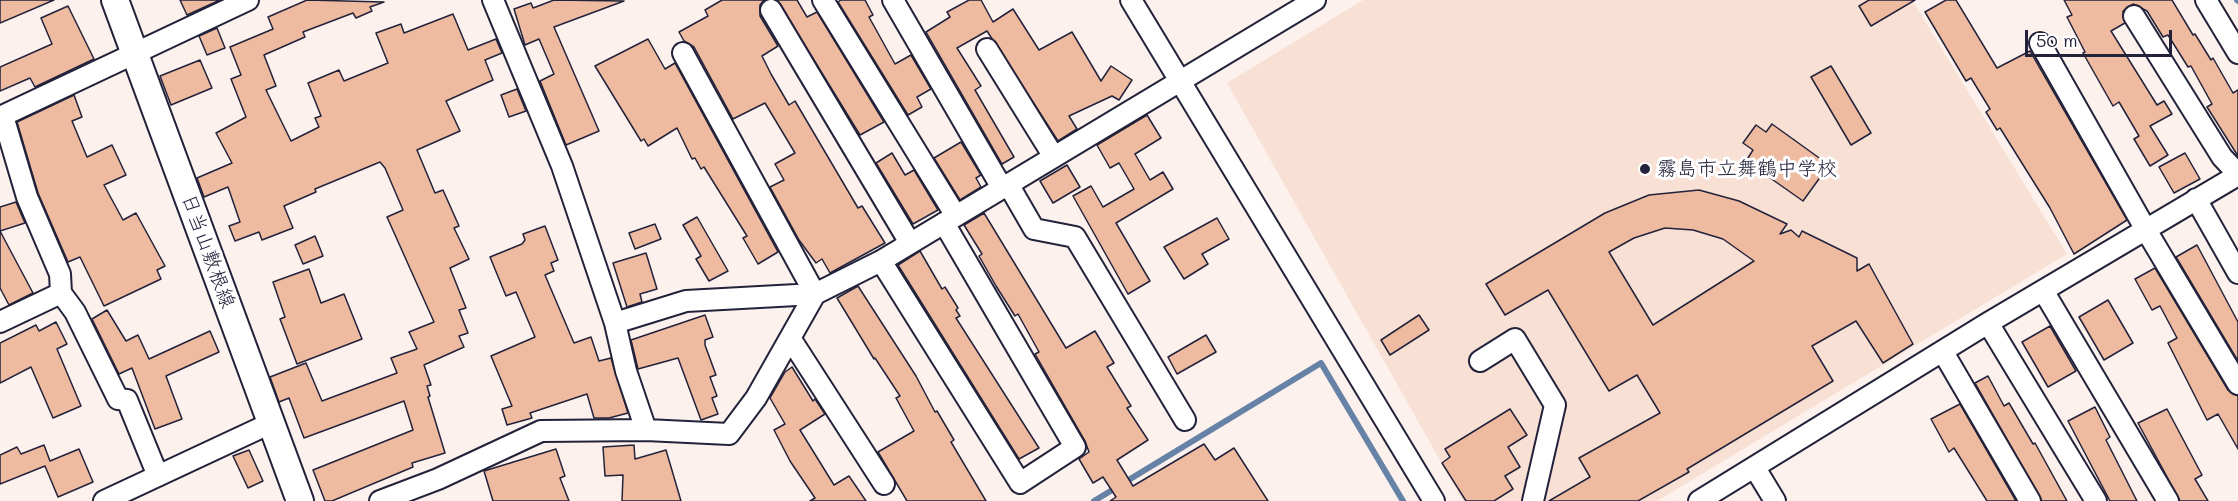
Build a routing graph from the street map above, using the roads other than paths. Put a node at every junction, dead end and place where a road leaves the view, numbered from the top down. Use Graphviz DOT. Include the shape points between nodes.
graph roads {
  1 [pos="115,0"];
  2 [pos="248,0"];
  3 [pos="493,0"];
  4 [pos="823,0"];
  5 [pos="893,0"];
  6 [pos="1131,0"];
  7 [pos="1315,0"];
  8 [pos="2206,0"];
  9 [pos="771,10"];
  10 [pos="2134,16"];
  11 [pos="2040,43"];
  12 [pos="987,49"];
  13 [pos="134,52"];
  14 [pos="683,53"];
  15 [pos="2238,53"];
  16 [pos="1181,81"];
  17 [pos="1,117"];
  18 [pos="1054,157"];
  19 [pos="2238,174"];
  20 [pos="1005,186"];
  21 [pos="2196,199"];
  22 [pos="950,219"];
  23 [pos="2146,230"];
  24 [pos="910,243"];
  25 [pos="881,261"];
  26 [pos="2238,273"];
  27 [pos="2044,292"];
  28 [pos="61,293"];
  29 [pos="815,294"];
  30 [pos="0,322"];
  31 [pos="615,323"];
  32 [pos="1988,323"];
  33 [pos="790,338"];
  34 [pos="1943,352"];
  35 [pos="1480,361"];
  36 [pos="2238,384"];
  37 [pos="1185,420"];
  38 [pos="272,423"];
  39 [pos="646,430"];
  40 [pos="1755,468"];
  41 [pos="158,476"];
  42 [pos="884,484"];
  43 [pos="104,501"];
  44 [pos="300,501"];
  45 [pos="380,501"];
  46 [pos="1434,501"];
  47 [pos="1533,501"];
  48 [pos="1699,501"];
  49 [pos="1775,501"];
  50 [pos="2030,501"];
  51 [pos="2096,501"];
  52 [pos="2168,501"];
  1 -- 13 [label="main road, 日当山敷根線"];
  2 -- 13 [label="street"];
  3 -- 31 [label="street" via="562,166"];
  4 -- 22 [label="street"];
  5 -- 20 [label="street"];
  6 -- 16 [label="street"];
  7 -- 16 [label="street"];
  8 -- 15 [label="street"];
  9 -- 24 [label="street"];
  10 -- 19 [label="street" via="2222,157"];
  11 -- 23 [label="street"];
  12 -- 18 [label="street"];
  13 -- 17 [label="street"];
  13 -- 38 [label="main road, 日当山敷根線"];
  14 -- 29 [label="street"];
  16 -- 18 [label="street"];
  16 -- 46 [label="street"];
  17 -- 28 [label="street" via="27,197 60,273"];
  18 -- 20 [label="street"];
  19 -- 21 [label="street"];
  20 -- 22 [label="street"];
  20 -- 37 [label="street" via="1034,230 1075,237"];
  21 -- 23 [label="street"];
  21 -- 26 [label="street"];
  22 -- 24 [label="street"];
  22 -- 25 [label="street" via="1075,447 1020,483"];
  23 -- 27 [label="street"];
  23 -- 36 [label="street"];
  24 -- 25 [label="street"];
  25 -- 29 [label="street"];
  27 -- 32 [label="street"];
  27 -- 52 [label="street"];
  28 -- 30 [label="street"];
  28 -- 41 [label="street" via="75,312 118,399 127,400"];
  29 -- 31 [label="street" via="686,301"];
  29 -- 33 [label="street"];
  31 -- 39 [label="street"];
  32 -- 34 [label="street"];
  32 -- 51 [label="street"];
  33 -- 39 [label="street" via="756,398 729,435"];
  33 -- 42 [label="street"];
  34 -- 40 [label="street"];
  34 -- 50 [label="street"];
  35 -- 47 [label="street" via="1515,339 1555,405"];
  38 -- 41 [label="street"];
  38 -- 44 [label="main road, 日当山敷根線"];
  39 -- 45 [label="street" via="541,431"];
  40 -- 48 [label="street"];
  40 -- 49 [label="street"];
  41 -- 43 [label="street"];
}
